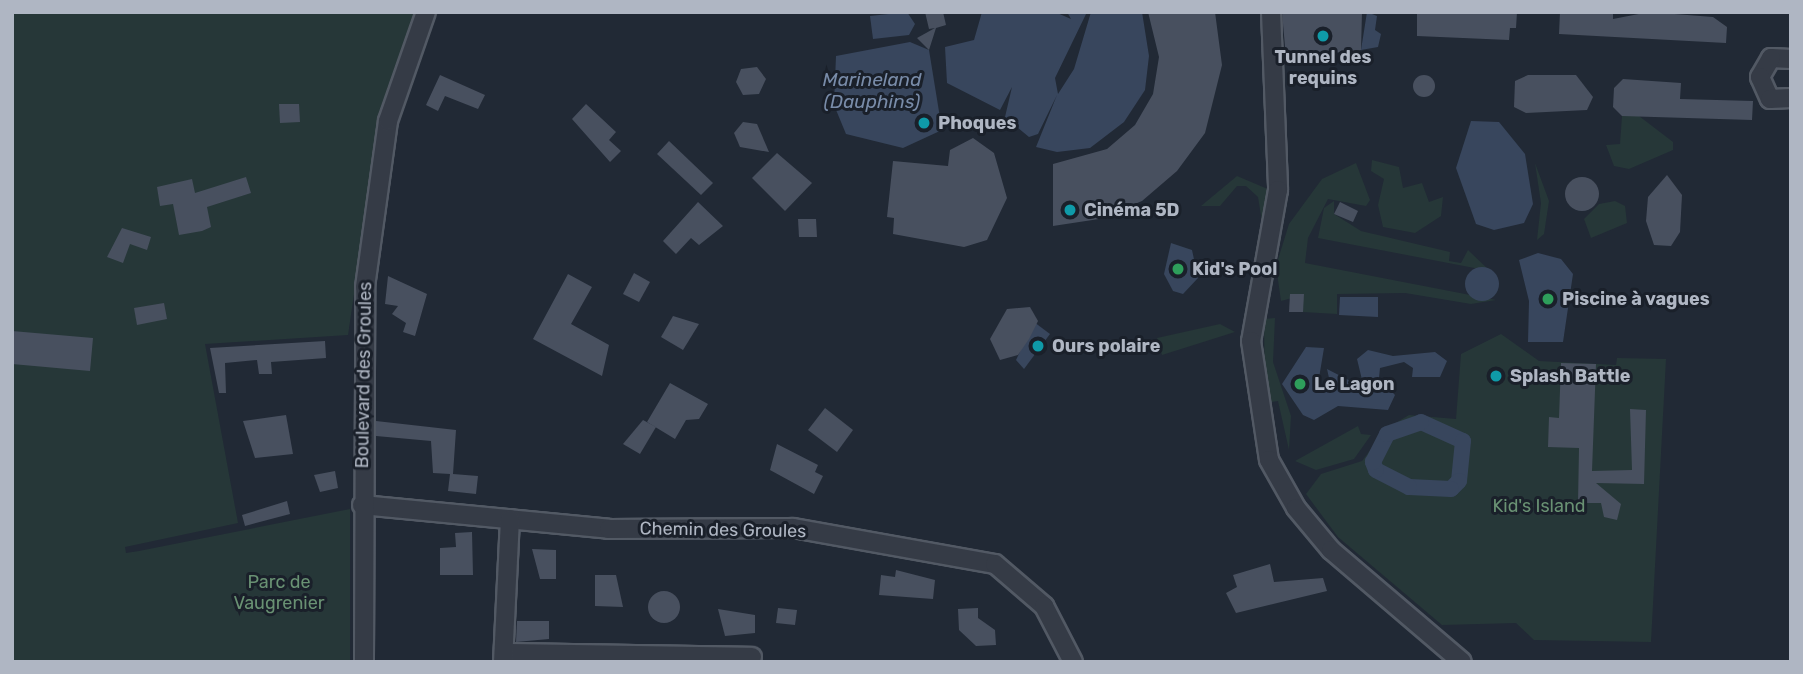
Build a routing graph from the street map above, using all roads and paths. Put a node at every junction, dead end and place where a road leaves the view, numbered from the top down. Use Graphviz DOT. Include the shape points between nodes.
graph roads {
  1 [pos="426,12"];
  2 [pos="1271,12"];
  3 [pos="1791,59"];
  4 [pos="1791,98"];
  5 [pos="362,505"];
  6 [pos="510,519"];
  7 [pos="503,657"];
  8 [pos="752,657"];
  9 [pos="364,662"];
  10 [pos="1073,662"];
  11 [pos="1462,662"];
  1 -- 5 [label="street, Boulevard des Groules" via="388,121 374,199 362,328"];
  2 -- 11 [label="street" via="1278,190 1251,341 1269,460 1296,508 1331,550"];
  3 -- 4 [label="street" via="1771,58 1760,77 1770,99"];
  5 -- 6 [label="street, Chemin des Groules"];
  5 -- 9 [label="street, Boulevard des Groules"];
  6 -- 7 [label="street"];
  6 -- 10 [label="street, Chemin des Groules" via="609,529 793,528 995,564 1044,606"];
  7 -- 8 [label="street"];
}
